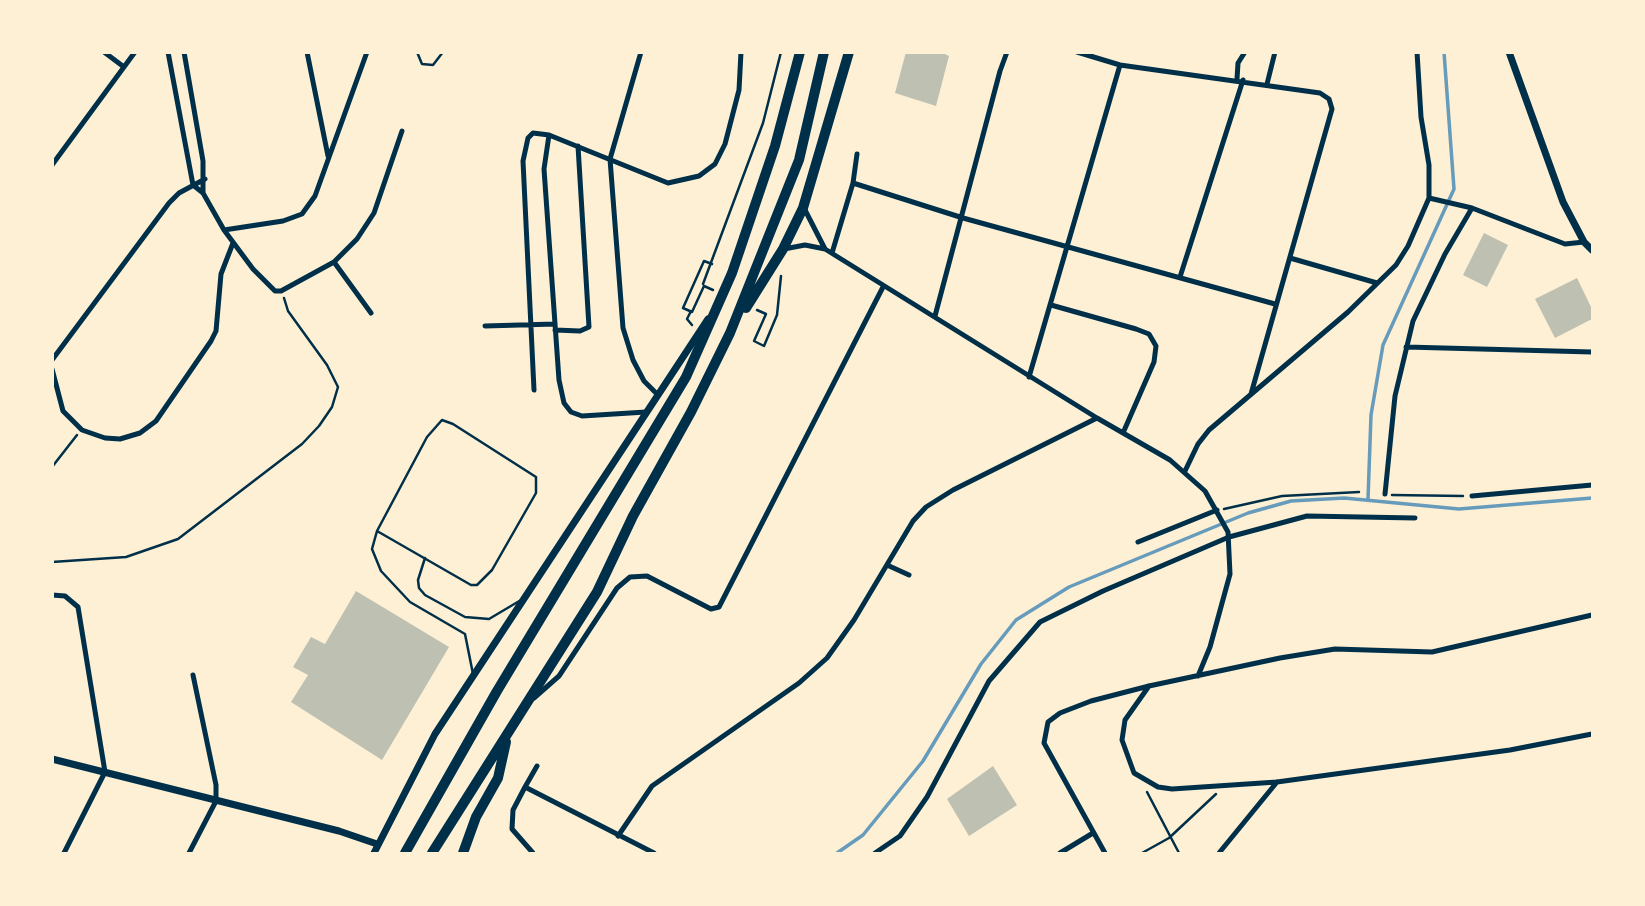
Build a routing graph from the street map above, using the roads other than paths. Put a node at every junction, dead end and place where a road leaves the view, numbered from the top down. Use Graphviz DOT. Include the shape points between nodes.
graph roads {
  1 [pos="104,52"];
  2 [pos="135,52"];
  3 [pos="168,52"];
  4 [pos="184,52"];
  5 [pos="307,52"];
  6 [pos="366,52"];
  7 [pos="416,52"];
  8 [pos="443,52"];
  9 [pos="641,52"];
  10 [pos="740,52"];
  11 [pos="800,52"];
  12 [pos="824,52"];
  13 [pos="849,52"];
  14 [pos="1007,52"];
  15 [pos="1077,52"];
  16 [pos="1245,52"];
  17 [pos="1275,52"];
  18 [pos="1417,52"];
  19 [pos="1509,52"];
  20 [pos="1120,65"];
  21 [pos="124,67"];
  22 [pos="1240,79"];
  23 [pos="1267,84"];
  24 [pos="402,131"];
  25 [pos="549,135"];
  26 [pos="578,146"];
  27 [pos="857,154"];
  28 [pos="329,159"];
  29 [pos="610,159"];
  30 [pos="52,165"];
  31 [pos="205,179"];
  32 [pos="853,183"];
  33 [pos="193,185"];
  34 [pos="203,193"];
  35 [pos="1432,199"];
  36 [pos="803,208"];
  37 [pos="1472,208"];
  38 [pos="963,218"];
  39 [pos="224,230"];
  40 [pos="1584,242"];
  41 [pos="233,243"];
  42 [pos="1067,246"];
  43 [pos="783,249"];
  44 [pos="825,249"];
  45 [pos="1592,250"];
  46 [pos="832,253"];
  47 [pos="1290,258"];
  48 [pos="334,262"];
  49 [pos="1180,277"];
  50 [pos="1377,284"];
  51 [pos="883,287"];
  52 [pos="719,304"];
  53 [pos="1275,304"];
  54 [pos="1051,305"];
  55 [pos="370,313"];
  56 [pos="935,316"];
  57 [pos="530,325"];
  58 [pos="485,326"];
  59 [pos="555,327"];
  60 [pos="730,333"];
  61 [pos="1406,347"];
  62 [pos="1592,352"];
  63 [pos="52,360"];
  64 [pos="52,369"];
  65 [pos="1029,377"];
  66 [pos="534,390"];
  67 [pos="657,394"];
  68 [pos="1251,394"];
  69 [pos="646,412"];
  70 [pos="1097,418"];
  71 [pos="1123,433"];
  72 [pos="1185,471"];
  73 [pos="1592,485"];
  74 [pos="1385,494"];
  75 [pos="1472,496"];
  76 [pos="1218,512"];
  77 [pos="1415,518"];
  78 [pos="377,531"];
  79 [pos="1228,535"];
  80 [pos="1138,542"];
  81 [pos="425,557"];
  82 [pos="887,565"];
  83 [pos="909,575"];
  84 [pos="52,595"];
  85 [pos="524,598"];
  86 [pos="1592,615"];
  87 [pos="193,675"];
  88 [pos="472,675"];
  89 [pos="1198,676"];
  90 [pos="1149,686"];
  91 [pos="529,702"];
  92 [pos="509,731"];
  93 [pos="1592,734"];
  94 [pos="52,759"];
  95 [pos="537,766"];
  96 [pos="105,772"];
  97 [pos="1277,782"];
  98 [pos="525,787"];
  99 [pos="216,801"];
  100 [pos="1093,833"];
  101 [pos="618,836"];
  102 [pos="377,844"];
  103 [pos="64,853"];
  104 [pos="189,853"];
  105 [pos="374,853"];
  106 [pos="405,853"];
  107 [pos="432,853"];
  108 [pos="463,853"];
  109 [pos="533,853"];
  110 [pos="654,853"];
  111 [pos="874,853"];
  112 [pos="1060,853"];
  113 [pos="1105,853"];
  114 [pos="1219,853"];
  1 -- 21 [label="street"];
  2 -- 21 [label="street"];
  3 -- 33 [label="street"];
  4 -- 31 [label="street"];
  5 -- 28 [label="street"];
  6 -- 28 [label="street"];
  7 -- 8 [label="lane" via="422,64 433,65"];
  9 -- 29 [label="street"];
  10 -- 29 [label="street" via="739,90 715,164 699,176 668,183"];
  11 -- 52 [label="highway" via="775,146"];
  12 -- 60 [label="highway" via="799,160"];
  13 -- 36 [label="highway"];
  14 -- 38 [label="street"];
  15 -- 20 [label="street"];
  16 -- 22 [label="street" via="1238,63"];
  17 -- 23 [label="street"];
  18 -- 35 [label="street"];
  19 -- 40 [label="main road" via="1563,202"];
  20 -- 22 [label="street"];
  20 -- 42 [label="street"];
  21 -- 30 [label="street"];
  22 -- 23 [label="street"];
  22 -- 49 [label="street"];
  23 -- 47 [label="street" via="1320,93 1332,108"];
  24 -- 48 [label="street" via="374,213"];
  25 -- 26 [label="street"];
  25 -- 57 [label="street" via="533,133 528,138 523,161"];
  25 -- 59 [label="street" via="544,169"];
  26 -- 29 [label="street"];
  26 -- 59 [label="street" via="589,327 580,331"];
  27 -- 32 [label="street"];
  28 -- 39 [label="street" via="302,214"];
  29 -- 67 [label="street" via="624,328 644,382"];
  31 -- 33 [label="street"];
  31 -- 34 [label="street"];
  32 -- 38 [label="street"];
  32 -- 46 [label="street"];
  33 -- 34 [label="street"];
  33 -- 63 [label="street" via="169,203"];
  34 -- 39 [label="street"];
  35 -- 37 [label="street"];
  35 -- 50 [label="street" via="1408,246"];
  36 -- 43 [label="highway"];
  36 -- 44 [label="street"];
  37 -- 40 [label="street" via="1565,244"];
  37 -- 61 [label="street" via="1413,321"];
  38 -- 42 [label="street"];
  38 -- 56 [label="street"];
  39 -- 41 [label="street"];
  40 -- 45 [label="main road"];
  41 -- 48 [label="street" via="267,286 281,291"];
  41 -- 64 [label="street" via="221,274 216,331 156,421 140,433 120,439 82,430 63,411"];
  42 -- 49 [label="street"];
  42 -- 54 [label="street"];
  43 -- 44 [label="street" via="805,245"];
  43 -- 60 [label="highway"];
  44 -- 46 [label="street"];
  46 -- 51 [label="street"];
  47 -- 50 [label="street"];
  47 -- 53 [label="street"];
  48 -- 55 [label="street"];
  49 -- 53 [label="street"];
  50 -- 68 [label="street"];
  51 -- 56 [label="street"];
  51 -- 91 [label="street" via="719,607 711,609 647,576 629,577 559,676"];
  52 -- 67 [label="main road"];
  52 -- 106 [label="highway" via="668,409"];
  53 -- 68 [label="street"];
  54 -- 65 [label="street"];
  54 -- 71 [label="street" via="1149,334 1156,346 1154,362"];
  56 -- 65 [label="street"];
  57 -- 58 [label="street"];
  57 -- 59 [label="street"];
  57 -- 66 [label="street"];
  59 -- 69 [label="street" via="559,380 571,412 582,416"];
  60 -- 91 [label="highway" via="597,592"];
  61 -- 62 [label="street"];
  61 -- 74 [label="street" via="1395,397"];
  65 -- 70 [label="street"];
  67 -- 69 [label="main road"];
  68 -- 72 [label="street" via="1209,430"];
  69 -- 85 [label="main road"];
  70 -- 71 [label="street"];
  70 -- 82 [label="street" via="926,507"];
  71 -- 72 [label="street"];
  72 -- 76 [label="street"];
  73 -- 75 [label="street"];
  76 -- 79 [label="street"];
  76 -- 80 [label="street"];
  77 -- 79 [label="street" via="1307,516"];
  78 -- 81 [label="lane"];
  78 -- 81 [label="lane" via="427,437 442,420 536,477 537,493 482,583 471,585"];
  78 -- 88 [label="lane" via="372,549 381,571 410,601 465,634"];
  79 -- 89 [label="street" via="1230,574 1225,600"];
  79 -- 111 [label="street" via="1040,622 989,681 927,797 900,836"];
  81 -- 85 [label="lane" via="419,588 465,617 489,619"];
  82 -- 83 [label="street"];
  82 -- 101 [label="street" via="827,658 799,683 652,786"];
  84 -- 96 [label="street" via="65,596 78,607"];
  85 -- 88 [label="main road"];
  86 -- 89 [label="street" via="1432,652 1335,649"];
  87 -- 99 [label="street"];
  88 -- 102 [label="main road"];
  89 -- 90 [label="street"];
  90 -- 97 [label="street" via="1125,720 1122,740 1134,773 1158,787 1172,789"];
  90 -- 100 [label="street" via="1091,701 1048,722 1044,743"];
  91 -- 92 [label="highway"];
  92 -- 107 [label="highway"];
  92 -- 108 [label="highway" via="498,778"];
  93 -- 97 [label="street" via="1510,751"];
  94 -- 96 [label="main road"];
  95 -- 98 [label="street"];
  96 -- 99 [label="main road"];
  96 -- 103 [label="street"];
  97 -- 114 [label="street"];
  98 -- 101 [label="street"];
  98 -- 109 [label="street" via="511,818 512,829"];
  99 -- 102 [label="main road"];
  99 -- 104 [label="street"];
  100 -- 112 [label="street"];
  100 -- 113 [label="street"];
  101 -- 110 [label="street"];
  102 -- 105 [label="main road"];
}
